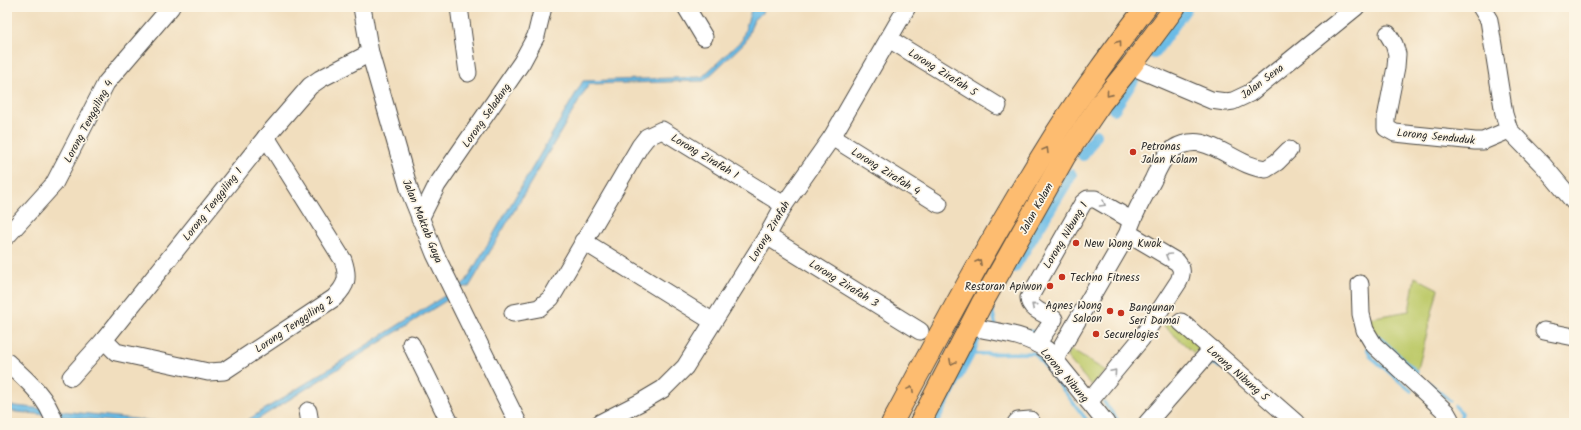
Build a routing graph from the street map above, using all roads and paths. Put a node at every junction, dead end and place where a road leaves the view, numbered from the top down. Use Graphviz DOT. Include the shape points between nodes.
graph roads {
  1 [pos="171,7"];
  2 [pos="362,7"];
  3 [pos="459,7"];
  4 [pos="543,7"];
  5 [pos="686,7"];
  6 [pos="907,7"];
  7 [pos="1146,7"];
  8 [pos="1175,7"];
  9 [pos="1356,7"];
  10 [pos="1481,7"];
  11 [pos="1388,34"];
  12 [pos="704,37"];
  13 [pos="889,39"];
  14 [pos="370,53"];
  15 [pos="1131,66"];
  16 [pos="1098,72"];
  17 [pos="468,73"];
  18 [pos="998,106"];
  19 [pos="1509,130"];
  20 [pos="266,137"];
  21 [pos="832,137"];
  22 [pos="1289,150"];
  23 [pos="437,185"];
  24 [pos="410,192"];
  25 [pos="1574,202"];
  26 [pos="939,204"];
  27 [pos="784,205"];
  28 [pos="420,219"];
  29 [pos="1130,226"];
  30 [pos="7,236"];
  31 [pos="767,236"];
  32 [pos="583,241"];
  33 [pos="1360,284"];
  34 [pos="513,313"];
  35 [pos="1054,319"];
  36 [pos="712,321"];
  37 [pos="1181,322"];
  38 [pos="970,328"];
  39 [pos="1072,330"];
  40 [pos="1544,331"];
  41 [pos="1574,337"];
  42 [pos="927,338"];
  43 [pos="104,340"];
  44 [pos="411,344"];
  45 [pos="1038,344"];
  46 [pos="1212,349"];
  47 [pos="1055,359"];
  48 [pos="7,362"];
  49 [pos="71,376"];
  50 [pos="1089,402"];
  51 [pos="611,421"];
  52 [pos="55,423"];
  53 [pos="450,423"];
  54 [pos="518,423"];
  55 [pos="892,423"];
  56 [pos="920,423"];
  57 [pos="1016,423"];
  58 [pos="1032,423"];
  59 [pos="1106,423"];
  60 [pos="1146,423"];
  61 [pos="1296,423"];
  62 [pos="1450,423"];
  1 -- 30 [label="street, Lorong Tenggiling 4" via="106,83 54,184"];
  2 -- 14 [label="street, Jalan Maktab Gaya"];
  3 -- 17 [label="street"];
  4 -- 23 [label="street, Lorong Seladang" via="536,36 522,62"];
  5 -- 12 [label="street"];
  6 -- 13 [label="street, Lorong Zirafah"];
  16 -- 7 [label="main road, Jalan Kolam, one-way"];
  8 -- 15 [label="main road, Jalan Kolam"];
  9 -- 15 [label="street, Jalan Sena" via="1250,93 1233,101 1211,100"];
  10 -- 19 [label="street" via="1489,20 1504,114"];
  11 -- 19 [label="street, Lorong Senduduk" via="1397,54 1386,128 1395,133 1483,141"];
  13 -- 18 [label="street, Lorong Zirafah 5"];
  13 -- 21 [label="street, Lorong Zirafah"];
  14 -- 20 [label="street, Lorong Tenggiling 1" via="310,86"];
  14 -- 24 [label="street, Jalan Maktab Gaya"];
  15 -- 16 [label="main road"];
  15 -- 38 [label="main road, Jalan Kolam, one-way" via="1101,103 1065,156"];
  42 -- 16 [label="main road, Jalan Kolam, one-way" via="991,241 1057,132"];
  19 -- 25 [label="street"];
  20 -- 43 [label="street, Lorong Tenggiling 1"];
  20 -- 43 [label="street, Lorong Tenggiling 2" via="343,260 346,281 342,290 334,298 224,371 208,372 116,352"];
  21 -- 26 [label="street, Lorong Zirafah 4"];
  21 -- 27 [label="street, Lorong Zirafah"];
  22 -- 29 [label="street" via="1266,169 1252,166 1201,143 1191,142 1179,146 1168,153"];
  23 -- 24 [label="street"];
  23 -- 28 [label="street, Lorong Seladang"];
  24 -- 28 [label="street, Jalan Maktab Gaya"];
  27 -- 31 [label="street, Lorong Zirafah"];
  27 -- 32 [label="street, Lorong Zirafah 1" via="662,130 647,138 640,146"];
  28 -- 54 [label="street, Jalan Maktab Gaya"];
  35 -- 29 [label="street, Lorong Nibung 1, one-way" via="1033,307 1029,298 1083,203 1088,199 1095,199"];
  29 -- 39 [label="street"];
  50 -- 29 [label="street, one-way" via="1142,339 1179,281 1182,272 1177,262"];
  31 -- 36 [label="street, Lorong Zirafah"];
  31 -- 42 [label="street, Lorong Zirafah 3"];
  32 -- 34 [label="street, Lorong Zirafah 1" via="551,298 539,308"];
  32 -- 36 [label="street"];
  33 -- 62 [label="street" via="1361,314 1365,330 1374,345 1446,412"];
  35 -- 39 [label="street"];
  35 -- 45 [label="street"];
  36 -- 51 [label="street, Lorong Zirafah" via="685,367 663,389"];
  37 -- 46 [label="street, Lorong Nibung 5"];
  38 -- 42 [label="main road"];
  38 -- 45 [label="street, Lorong Nibung" via="1016,336"];
  38 -- 56 [label="main road, Jalan Kolam, one-way"];
  39 -- 47 [label="street"];
  40 -- 41 [label="street"];
  55 -- 42 [label="main road, Jalan Kolam, one-way"];
  43 -- 49 [label="street, Lorong Tenggiling 1"];
  44 -- 53 [label="street"];
  45 -- 47 [label="street, Lorong Nibung"];
  46 -- 60 [label="street"];
  46 -- 61 [label="street, Lorong Nibung 5"];
  47 -- 50 [label="street, Lorong Nibung"];
  48 -- 52 [label="street" via="28,381 51,409"];
  50 -- 59 [label="street, Lorong Nibung"];
  57 -- 58 [label="street" via="1030,420"];
}
